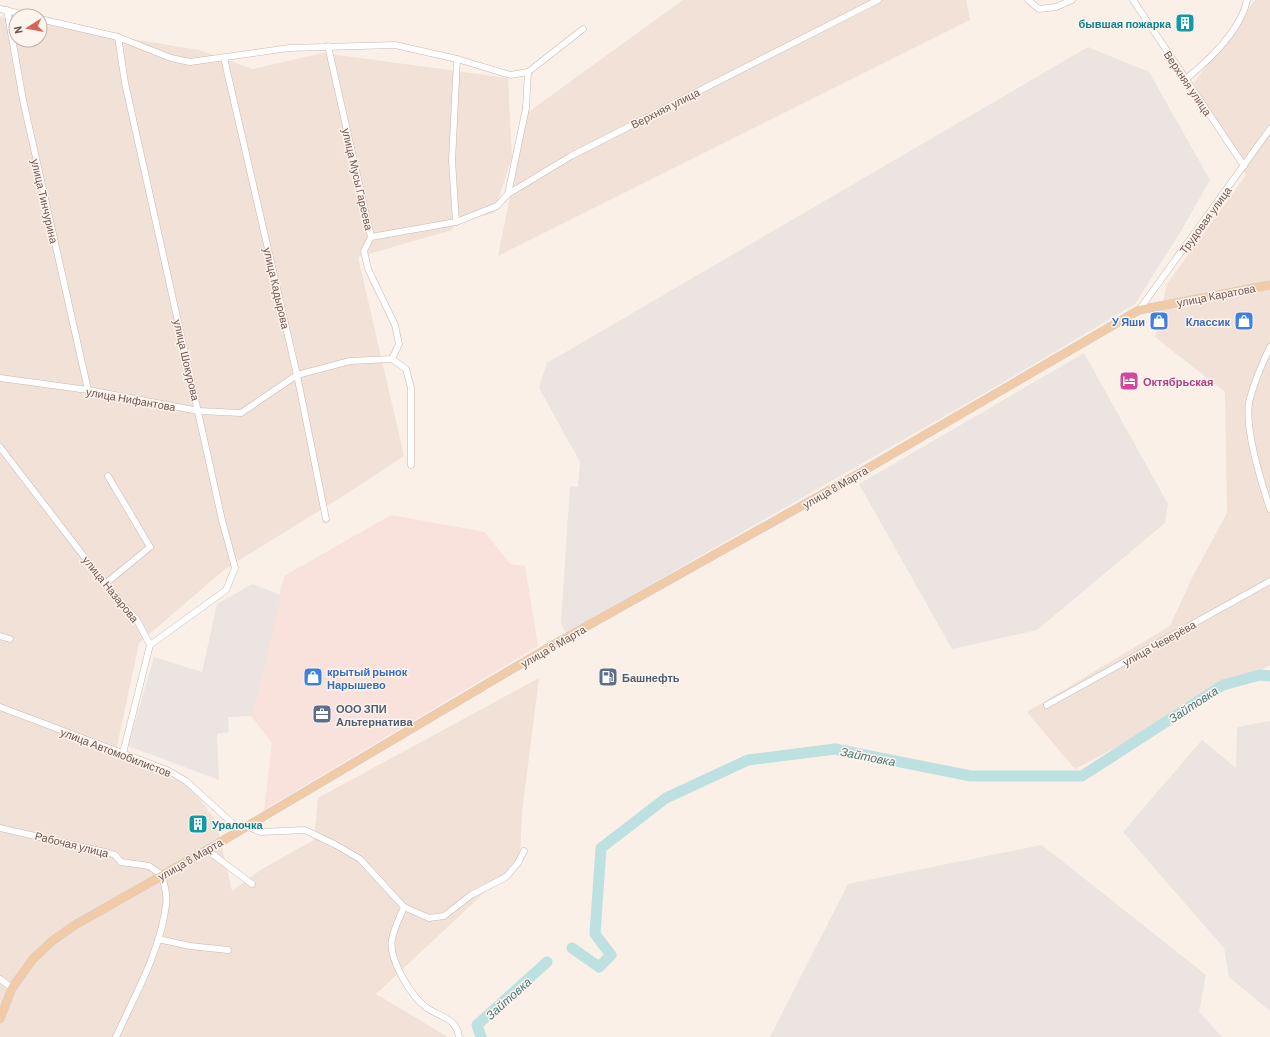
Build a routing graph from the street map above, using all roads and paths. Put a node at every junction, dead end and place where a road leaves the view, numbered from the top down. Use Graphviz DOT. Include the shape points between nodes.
graph roads {
  1 [pos="878,0"];
  2 [pos="1028,0"];
  3 [pos="1072,0"];
  4 [pos="1133,0"];
  5 [pos="1247,0"];
  6 [pos="0,9"];
  7 [pos="7,10"];
  8 [pos="48,20"];
  9 [pos="583,29"];
  10 [pos="118,37"];
  11 [pos="328,46"];
  12 [pos="224,58"];
  13 [pos="457,59"];
  14 [pos="528,72"];
  15 [pos="1186,79"];
  16 [pos="1270,129"];
  17 [pos="1244,166"];
  18 [pos="508,194"];
  19 [pos="456,222"];
  20 [pos="371,237"];
  21 [pos="1270,285"];
  22 [pos="1139,310"];
  23 [pos="1270,348"];
  24 [pos="392,359"];
  25 [pos="297,375"];
  26 [pos="0,378"];
  27 [pos="88,390"];
  28 [pos="198,411"];
  29 [pos="0,447"];
  30 [pos="411,465"];
  31 [pos="108,476"];
  32 [pos="1270,509"];
  33 [pos="326,519"];
  34 [pos="1270,581"];
  35 [pos="105,584"];
  36 [pos="0,636"];
  37 [pos="10,639"];
  38 [pos="150,645"];
  39 [pos="1047,705"];
  40 [pos="0,707"];
  41 [pos="123,753"];
  42 [pos="0,828"];
  43 [pos="243,828"];
  44 [pos="207,850"];
  45 [pos="524,852"];
  46 [pos="162,875"];
  47 [pos="252,884"];
  48 [pos="404,907"];
  49 [pos="158,939"];
  50 [pos="228,950"];
  51 [pos="0,979"];
  52 [pos="12,988"];
  53 [pos="0,1018"];
  54 [pos="116,1037"];
  55 [pos="459,1037"];
  1 -- 18 [label="street, Верхняя улица" via="571,156"];
  2 -- 3 [label="street" via="1039,9 1056,7"];
  4 -- 15 [label="street, Верхняя улица"];
  5 -- 15 [label="street" via="1245,9 1224,42"];
  6 -- 7 [label="street"];
  7 -- 27 [label="street, улица Тинчурина" via="23,100"];
  8 -- 10 [label="street"];
  9 -- 14 [label="street"];
  10 -- 12 [label="street" via="171,58 190,62"];
  10 -- 28 [label="street, улица Шокурова" via="126,90"];
  11 -- 12 [label="street" via="289,48"];
  11 -- 13 [label="street" via="395,45"];
  11 -- 20 [label="street, улица Мусы Гареева"];
  12 -- 25 [label="street, улица Кадырова"];
  13 -- 14 [label="street" via="510,75"];
  13 -- 19 [label="street" via="452,161"];
  14 -- 18 [label="street" via="526,108"];
  15 -- 17 [label="street, Верхняя улица"];
  16 -- 17 [label="street, Трудовая улица"];
  17 -- 22 [label="street, Трудовая улица"];
  18 -- 19 [label="street, Верхняя улица" via="497,206"];
  19 -- 20 [label="street, Верхняя улица"];
  20 -- 24 [label="street, улица Мусы Гареева" via="364,251 368,269 395,325 399,344"];
  21 -- 22 [label="main road, улица Каратова"];
  22 -- 43 [label="main road, улица 8 Марта" via="846,481 546,649"];
  23 -- 32 [label="street" via="1250,402 1248,420 1262,485"];
  24 -- 25 [label="street, улица Нифантова" via="350,361"];
  24 -- 30 [label="street" via="406,369 411,388"];
  25 -- 28 [label="street, улица Нифантова" via="241,413"];
  25 -- 33 [label="street, улица Кадырова"];
  26 -- 27 [label="street, улица Нифантова"];
  27 -- 28 [label="street, улица Нифантова"];
  28 -- 38 [label="street, улица Шокурова" via="235,568 226,590"];
  29 -- 35 [label="street, улица Назарова"];
  31 -- 35 [label="street" via="150,546"];
  34 -- 39 [label="street, улица Чеверёва"];
  35 -- 38 [label="street, улица Назарова" via="137,620"];
  36 -- 37 [label="street"];
  38 -- 41 [label="street"];
  40 -- 41 [label="street, улица Автомобилистов"];
  41 -- 43 [label="street, улица Автомобилистов" via="167,770 186,781"];
  42 -- 46 [label="street, Рабочая улица" via="109,853 121,862 149,866"];
  43 -- 44 [label="main road, улица 8 Марта"];
  43 -- 48 [label="street" via="261,832 305,830 336,845 360,859"];
  44 -- 46 [label="main road, улица 8 Марта"];
  44 -- 47 [label="street"];
  45 -- 48 [label="street" via="506,877 471,895 444,916 429,918"];
  46 -- 49 [label="street" via="166,905"];
  46 -- 52 [label="main road, улица 8 Марта" via="52,941 33,959"];
  48 -- 55 [label="street" via="392,938 391,953 416,998 427,1008 452,1022 458,1029"];
  49 -- 50 [label="street"];
  49 -- 54 [label="street" via="148,969"];
  51 -- 52 [label="street"];
  52 -- 53 [label="main road, улица 8 Марта"];
}
